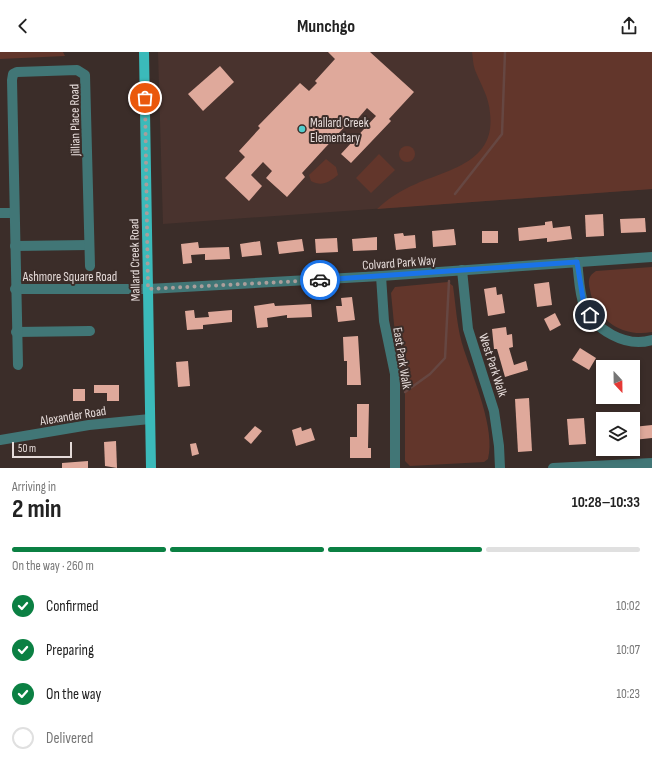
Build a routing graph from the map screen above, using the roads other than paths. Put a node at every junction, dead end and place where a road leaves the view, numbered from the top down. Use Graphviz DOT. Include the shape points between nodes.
graph roads {
  1 [pos="144,52"];
  2 [pos="0,213"];
  3 [pos="14,213"];
  4 [pos="89,245"];
  5 [pos="15,246"];
  6 [pos="652,257"];
  7 [pos="577,262"];
  8 [pos="90,266"];
  9 [pos="462,270"];
  10 [pos="381,276"];
  11 [pos="15,289"];
  12 [pos="148,289"];
  13 [pos="90,331"];
  14 [pos="16,332"];
  15 [pos="652,340"];
  16 [pos="18,365"];
  17 [pos="150,419"];
  18 [pos="0,440"];
  19 [pos="652,463"];
  20 [pos="151,468"];
  21 [pos="395,468"];
  22 [pos="500,468"];
  23 [pos="553,468"];
  1 -- 12 [label="main road, Mallard Creek Road"];
  2 -- 3 [label="street"];
  3 -- 4 [label="street, Jillian Place Road" via="13,74 21,71 80,70 86,79"];
  3 -- 5 [label="street, Jillian Place Road"];
  4 -- 5 [label="street"];
  4 -- 8 [label="street, Jillian Place Road"];
  5 -- 11 [label="street, Jillian Place Road"];
  6 -- 7 [label="street, Colvard Park Way"];
  7 -- 9 [label="street, Colvard Park Way"];
  7 -- 15 [label="street" via="584,305 597,325 617,338 643,343"];
  9 -- 10 [label="street, Colvard Park Way"];
  9 -- 22 [label="street, West Park Walk" via="468,329 494,411"];
  10 -- 12 [label="street, Colvard Park Way"];
  10 -- 21 [label="street, East Park Walk" via="384,322 395,374"];
  11 -- 12 [label="street, Ashmore Square Road"];
  11 -- 14 [label="street, Jillian Place Road"];
  12 -- 17 [label="main road, Mallard Creek Road"];
  13 -- 14 [label="street"];
  14 -- 16 [label="street, Jillian Place Road"];
  17 -- 18 [label="street, Alexander Road"];
  17 -- 20 [label="main road, Mallard Creek Road"];
  19 -- 23 [label="street"];
}
